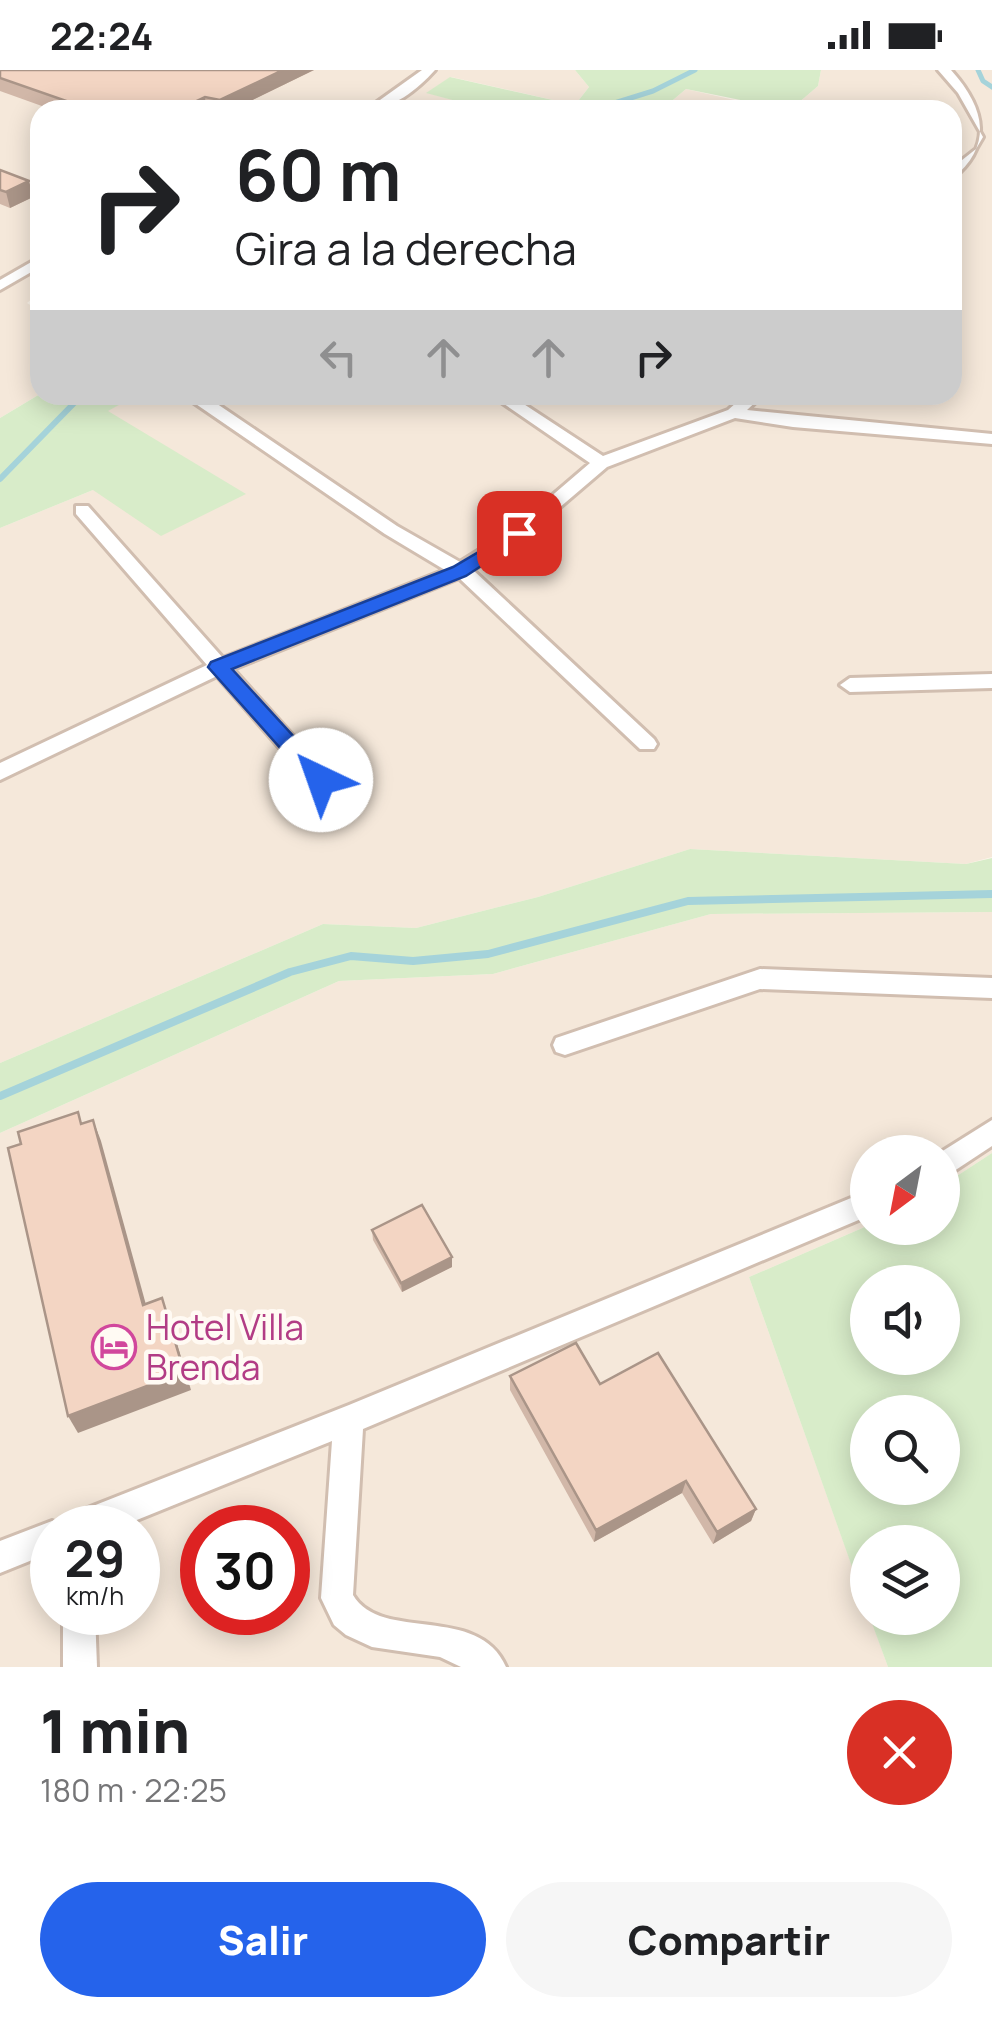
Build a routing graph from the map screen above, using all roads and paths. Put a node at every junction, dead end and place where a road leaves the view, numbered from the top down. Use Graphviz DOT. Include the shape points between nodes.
graph roads {
  1 [pos="429,70"];
  2 [pos="944,70"];
  3 [pos="389,100"];
  4 [pos="962,166"];
  5 [pos="0,265"];
  6 [pos="30,267"];
  7 [pos="22,271"];
  8 [pos="0,286"];
  9 [pos="209,405"];
  10 [pos="514,405"];
  11 [pos="743,405"];
  12 [pos="734,413"];
  13 [pos="992,439"];
  14 [pos="601,463"];
  15 [pos="82,510"];
  16 [pos="460,572"];
  17 [pos="218,667"];
  18 [pos="992,681"];
  19 [pos="850,685"];
  20 [pos="647,744"];
  21 [pos="0,772"];
  22 [pos="321,780"];
  23 [pos="992,988"];
  24 [pos="565,1045"];
  25 [pos="992,1130"];
  26 [pos="960,1154"];
  27 [pos="850,1211"];
  28 [pos="349,1420"];
  29 [pos="134,1505"];
  30 [pos="30,1545"];
  31 [pos="0,1557"];
  32 [pos="79,1635"];
  33 [pos="80,1667"];
  34 [pos="490,1667"];
  1 -- 3 [label="street"];
  2 -- 4 [label="street" via="989,137"];
  5 -- 7 [label="street"];
  6 -- 7 [label="street"];
  7 -- 8 [label="street"];
  9 -- 16 [label="street"];
  10 -- 14 [label="street"];
  11 -- 12 [label="street"];
  12 -- 13 [label="street"];
  12 -- 14 [label="street"];
  14 -- 16 [label="street" via="519,533"];
  15 -- 17 [label="street"];
  16 -- 17 [label="street"];
  16 -- 20 [label="street" via="503,603"];
  17 -- 21 [label="street"];
  17 -- 22 [label="street"];
  18 -- 19 [label="street"];
  23 -- 24 [label="street" via="760,980"];
  25 -- 26 [label="street"];
  27 -- 28 [label="street"];
  28 -- 29 [label="street"];
  28 -- 34 [label="street" via="338,1598 344,1614 362,1629 456,1646"];
  30 -- 31 [label="street"];
  32 -- 33 [label="street"];
}
